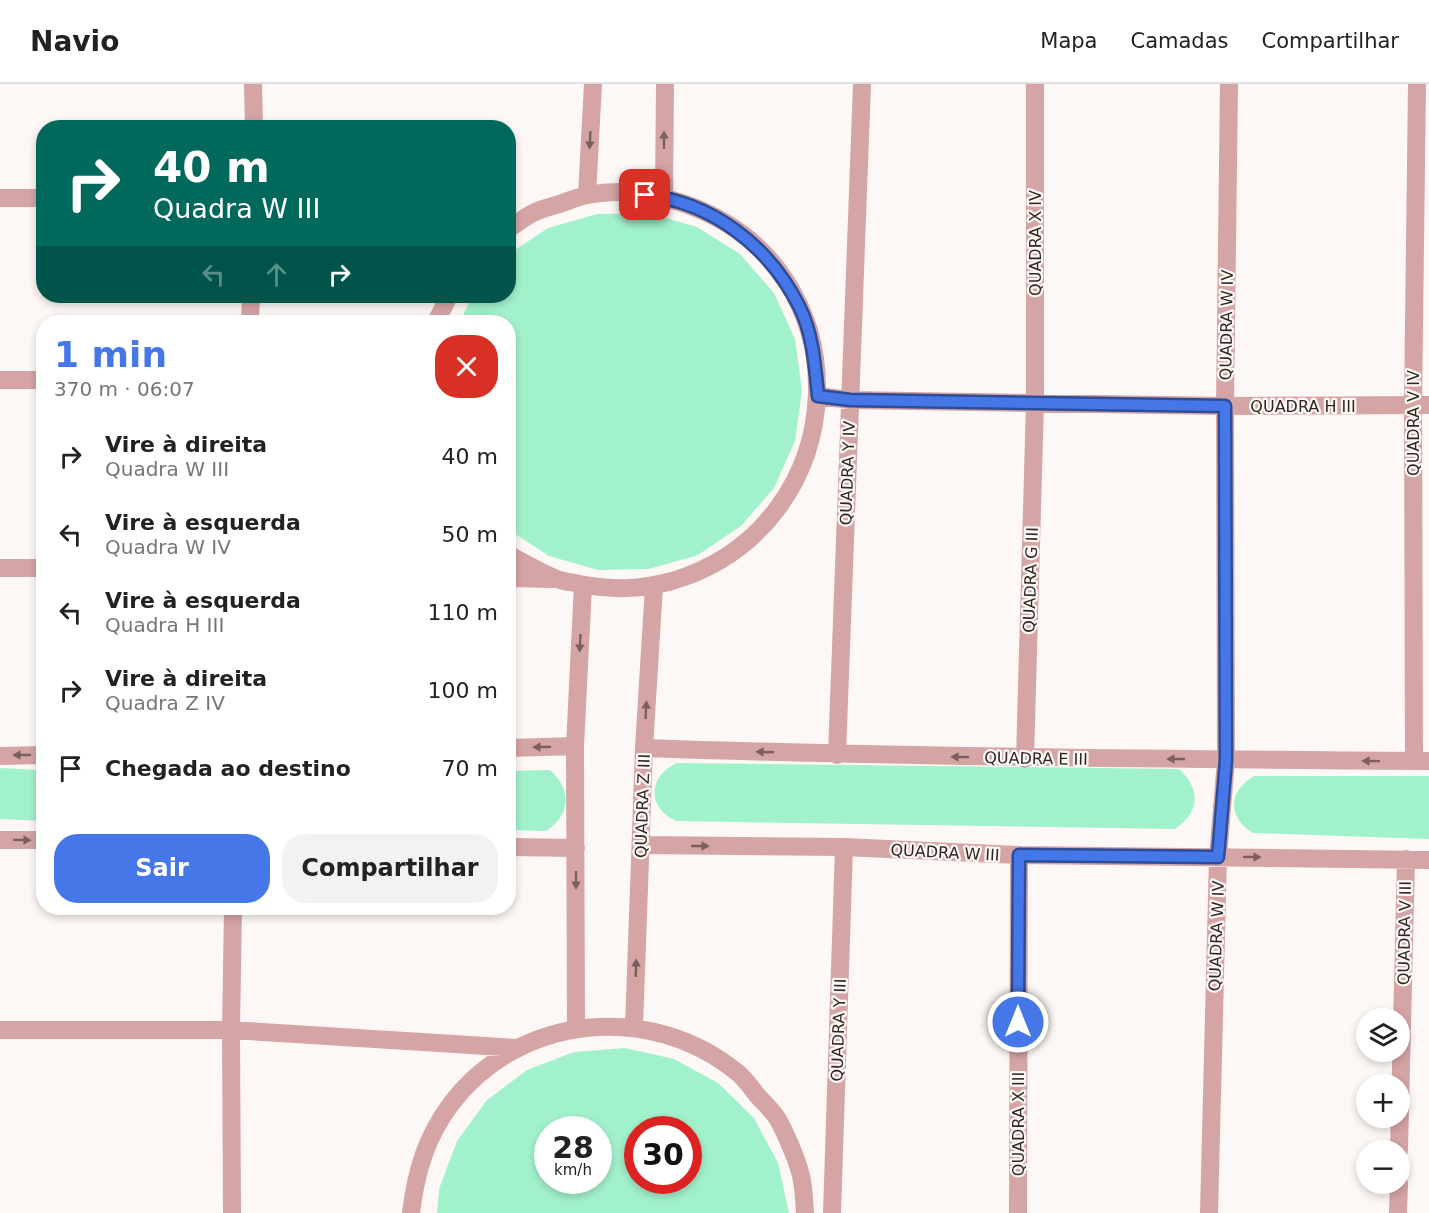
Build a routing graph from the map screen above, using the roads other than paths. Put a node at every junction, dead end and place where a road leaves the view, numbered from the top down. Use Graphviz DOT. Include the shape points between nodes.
graph roads {
  1 [pos="253,84"];
  2 [pos="593,84"];
  3 [pos="665,84"];
  4 [pos="862,84"];
  5 [pos="1035,84"];
  6 [pos="1229,84"];
  7 [pos="1417,84"];
  8 [pos="254,120"];
  9 [pos="587,195"];
  10 [pos="664,197"];
  11 [pos="0,198"];
  12 [pos="36,198"];
  13 [pos="516,211"];
  14 [pos="535,212"];
  15 [pos="516,224"];
  16 [pos="0,380"];
  17 [pos="36,380"];
  18 [pos="818,396"];
  19 [pos="850,400"];
  20 [pos="1035,402"];
  21 [pos="1421,405"];
  22 [pos="1225,406"];
  23 [pos="516,558"];
  24 [pos="0,568"];
  25 [pos="36,568"];
  26 [pos="516,578"];
  27 [pos="558,580"];
  28 [pos="583,585"];
  29 [pos="654,586"];
  30 [pos="575,746"];
  31 [pos="516,748"];
  32 [pos="644,748"];
  33 [pos="36,755"];
  34 [pos="837,755"];
  35 [pos="0,756"];
  36 [pos="1025,759"];
  37 [pos="1226,760"];
  38 [pos="1421,761"];
  39 [pos="0,840"];
  40 [pos="36,840"];
  41 [pos="642,845"];
  42 [pos="516,847"];
  43 [pos="844,847"];
  44 [pos="576,848"];
  45 [pos="1019,855"];
  46 [pos="1218,857"];
  47 [pos="1406,859"];
  48 [pos="1429,860"];
  49 [pos="233,915"];
  50 [pos="634,1027"];
  51 [pos="576,1028"];
  52 [pos="0,1030"];
  53 [pos="231,1030"];
  54 [pos="517,1048"];
  55 [pos="1399,1140"];
  56 [pos="1399,1194"];
  57 [pos="232,1213"];
  58 [pos="411,1213"];
  59 [pos="805,1213"];
  60 [pos="831,1213"];
  61 [pos="1018,1213"];
  62 [pos="1209,1213"];
  63 [pos="1398,1213"];
  1 -- 8 [label="street"];
  2 -- 9 [label="street, one-way"];
  10 -- 3 [label="street, one-way"];
  4 -- 19 [label="street, QUADRA Y IV"];
  5 -- 20 [label="street, QUADRA X IV"];
  6 -- 22 [label="street, QUADRA W IV"];
  7 -- 21 [label="street, QUADRA V IV"];
  9 -- 10 [label="street" via="626,192"];
  9 -- 14 [label="street"];
  10 -- 18 [label="street" via="717,218 745,236 777,268 800,307 814,351"];
  11 -- 12 [label="street"];
  13 -- 14 [label="street"];
  14 -- 15 [label="street"];
  16 -- 17 [label="street"];
  18 -- 19 [label="street, QUADRA H III"];
  18 -- 29 [label="street" via="812,441 795,483 769,520 736,551 697,573"];
  19 -- 20 [label="street, QUADRA H III"];
  19 -- 34 [label="street, QUADRA Y IV"];
  20 -- 22 [label="street, QUADRA H III"];
  20 -- 36 [label="street, QUADRA G III"];
  21 -- 22 [label="street, QUADRA H III"];
  21 -- 38 [label="street, QUADRA V IV"];
  22 -- 37 [label="street, QUADRA W IV"];
  23 -- 27 [label="street"];
  24 -- 25 [label="street"];
  26 -- 27 [label="street"];
  27 -- 28 [label="street"];
  28 -- 29 [label="street" via="625,589"];
  28 -- 30 [label="street, one-way"];
  32 -- 29 [label="street, QUADRA Z III, one-way"];
  30 -- 31 [label="street, one-way"];
  30 -- 44 [label="street"];
  34 -- 32 [label="street, QUADRA E III, one-way"];
  32 -- 41 [label="street, QUADRA Z III"];
  33 -- 35 [label="street, one-way"];
  36 -- 34 [label="street, QUADRA E III, one-way"];
  37 -- 36 [label="street, QUADRA E III, one-way"];
  38 -- 37 [label="street, QUADRA E III, one-way"];
  37 -- 46 [label="street, QUADRA W IV"];
  39 -- 40 [label="street, one-way"];
  41 -- 43 [label="street, QUADRA W III, one-way"];
  50 -- 41 [label="street, QUADRA Z III, one-way"];
  42 -- 44 [label="street"];
  43 -- 45 [label="street, QUADRA W III"];
  43 -- 60 [label="street, QUADRA Y III"];
  44 -- 51 [label="street, one-way"];
  45 -- 46 [label="street, QUADRA W III"];
  45 -- 61 [label="street, QUADRA X III"];
  46 -- 47 [label="street, QUADRA W III, one-way"];
  46 -- 62 [label="street, QUADRA W IV"];
  47 -- 48 [label="street, QUADRA W III"];
  47 -- 55 [label="street, QUADRA V III"];
  49 -- 53 [label="street"];
  50 -- 51 [label="street"];
  50 -- 59 [label="street" via="690,1042 739,1074 777,1118 800,1172"];
  51 -- 54 [label="street"];
  52 -- 53 [label="street"];
  53 -- 54 [label="street"];
  53 -- 57 [label="street"];
  54 -- 58 [label="street" via="481,1072 452,1104 429,1140 415,1180"];
  56 -- 63 [label="street"];
}
